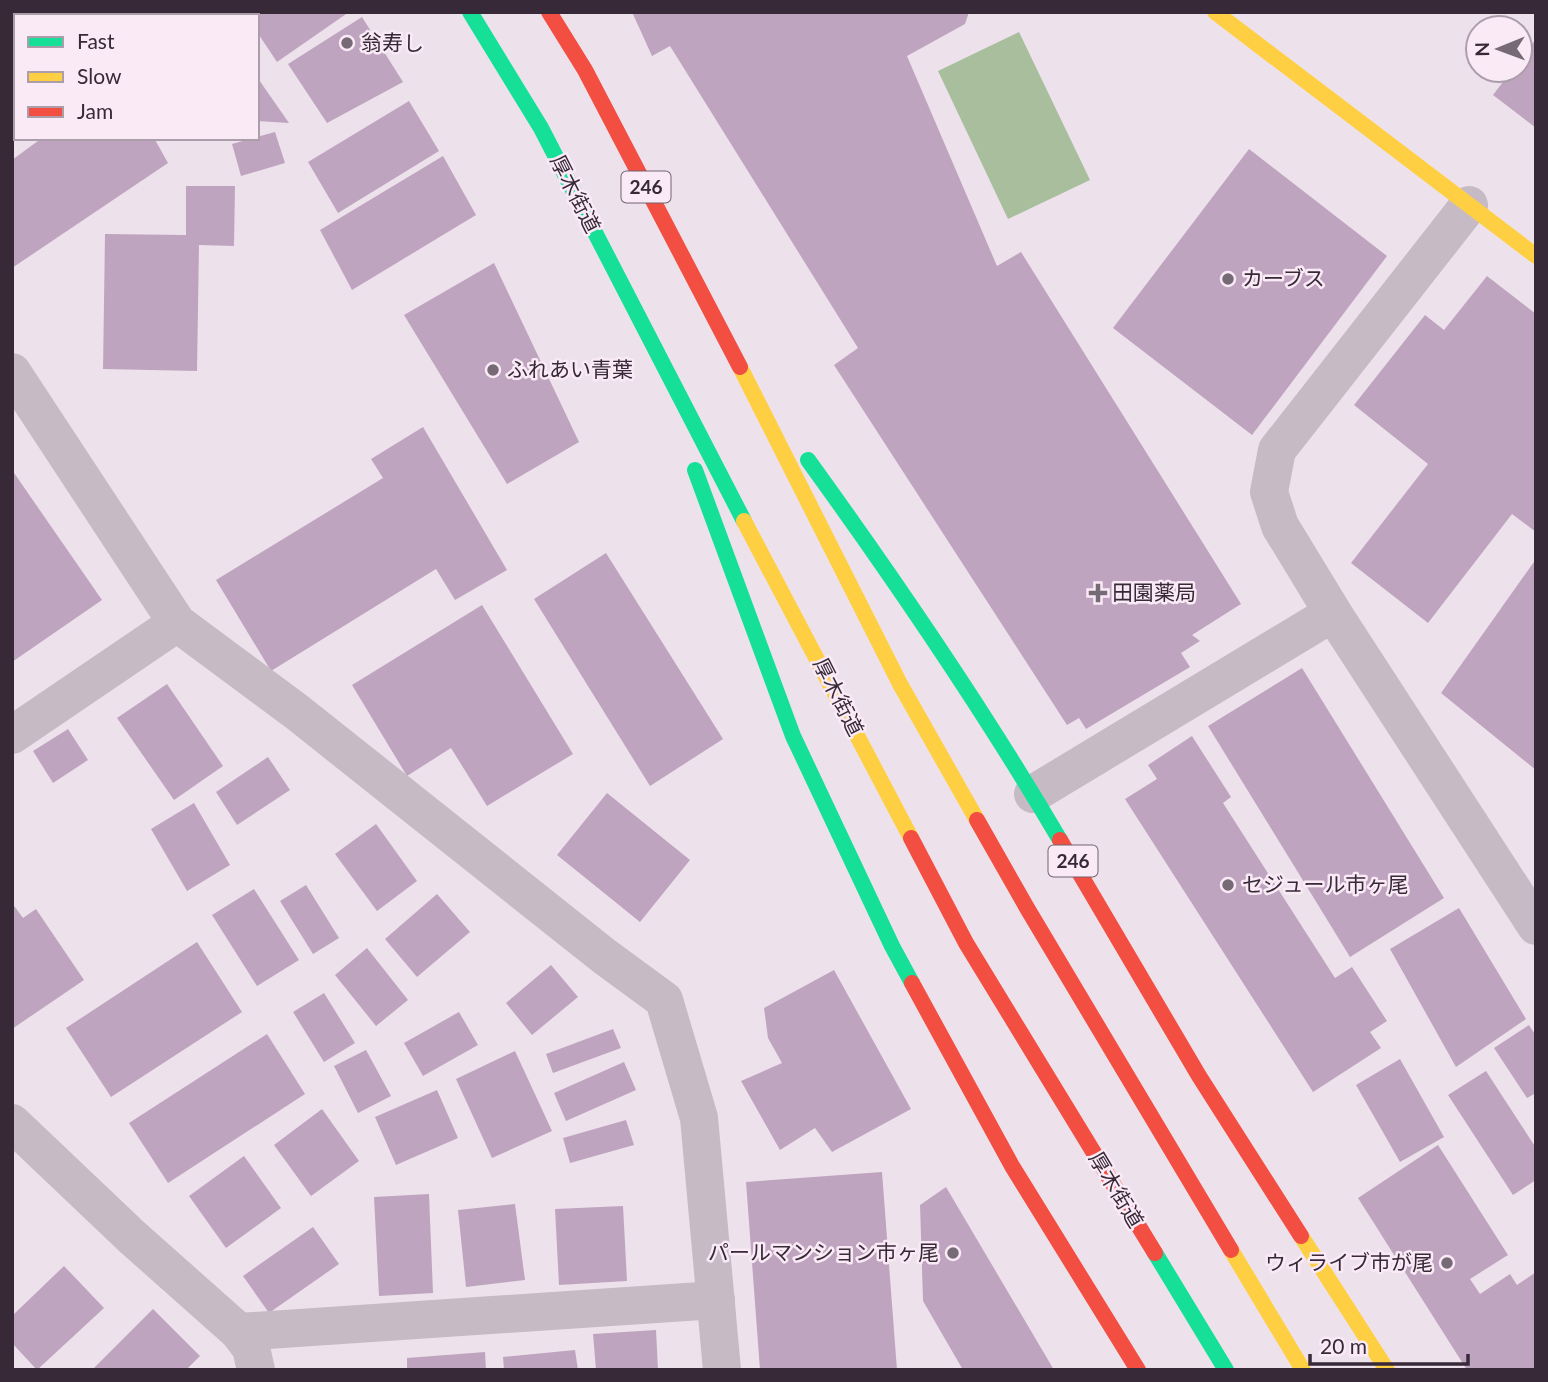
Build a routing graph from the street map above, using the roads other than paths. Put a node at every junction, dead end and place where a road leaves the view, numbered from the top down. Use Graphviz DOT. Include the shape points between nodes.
graph roads {
  1 [pos="470,12"];
  2 [pos="549,12"];
  3 [pos="1215,12"];
  4 [pos="1469,205"];
  5 [pos="1536,256"];
  6 [pos="645,333"];
  7 [pos="738,365"];
  8 [pos="12,372"];
  9 [pos="1333,613"];
  10 [pos="177,623"];
  11 [pos="12,735"];
  12 [pos="1033,794"];
  13 [pos="1536,926"];
  14 [pos="12,1123"];
  15 [pos="716,1300"];
  16 [pos="239,1332"];
  17 [pos="256,1370"];
  18 [pos="722,1370"];
  19 [pos="1138,1370"];
  20 [pos="1226,1370"];
  21 [pos="1303,1370"];
  22 [pos="1387,1370"];
  1 -- 6 [label="main road, 厚木街道" via="541,128"];
  2 -- 7 [label="main road, 246" via="585,70"];
  3 -- 4 [label="main road"];
  4 -- 5 [label="main road"];
  4 -- 9 [label="street" via="1278,450 1269,492 1280,526"];
  6 -- 19 [label="main road" via="793,736 892,946 1012,1166"];
  6 -- 20 [label="main road, 厚木街道" via="965,943"];
  7 -- 12 [label="main road, 246" via="899,586"];
  7 -- 21 [label="main road, 246" via="900,684 1027,908"];
  8 -- 10 [label="street"];
  9 -- 12 [label="street"];
  9 -- 13 [label="street"];
  10 -- 11 [label="street"];
  10 -- 15 [label="street" via="664,1000 699,1118"];
  12 -- 22 [label="main road, 246" via="1199,1076"];
  14 -- 16 [label="street"];
  15 -- 16 [label="street"];
  15 -- 18 [label="street"];
  16 -- 17 [label="street" via="251,1348"];
}
